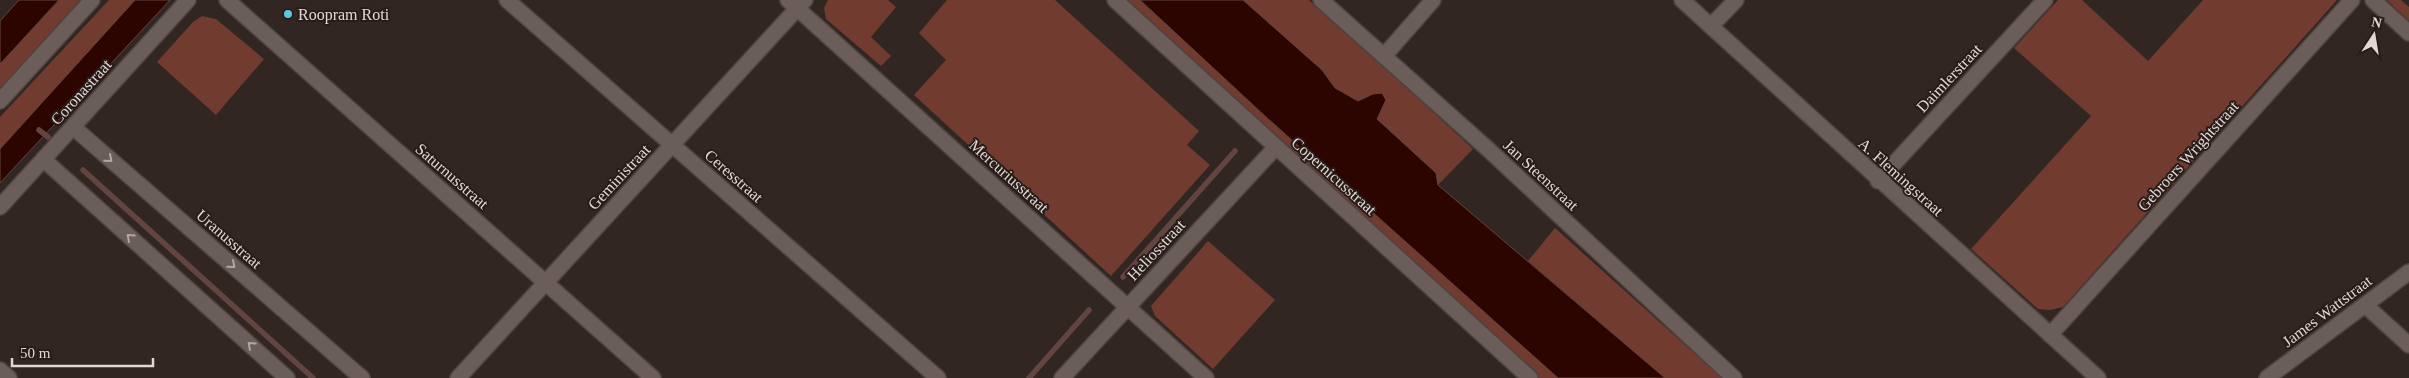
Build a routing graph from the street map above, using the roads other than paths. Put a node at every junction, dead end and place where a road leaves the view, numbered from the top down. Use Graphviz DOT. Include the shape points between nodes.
graph roads {
  1 [pos="92,0"];
  2 [pos="188,0"];
  3 [pos="227,0"];
  4 [pos="507,0"];
  5 [pos="1115,0"];
  6 [pos="1321,0"];
  7 [pos="1433,0"];
  8 [pos="1682,0"];
  9 [pos="1736,0"];
  10 [pos="2045,0"];
  11 [pos="2352,0"];
  12 [pos="2372,0"];
  13 [pos="797,3"];
  14 [pos="1711,26"];
  15 [pos="2409,33"];
  16 [pos="1384,56"];
  17 [pos="0,101"];
  18 [pos="73,127"];
  19 [pos="672,145"];
  20 [pos="1276,148"];
  21 [pos="43,159"];
  22 [pos="1878,181"];
  23 [pos="0,207"];
  24 [pos="2409,272"];
  25 [pos="546,282"];
  26 [pos="2365,304"];
  27 [pos="1127,307"];
  28 [pos="2050,335"];
  29 [pos="2409,345"];
  30 [pos="0,370"];
  31 [pos="9,378"];
  32 [pos="287,378"];
  33 [pos="362,378"];
  34 [pos="458,378"];
  35 [pos="653,378"];
  36 [pos="938,378"];
  37 [pos="1062,378"];
  38 [pos="1206,378"];
  39 [pos="1530,378"];
  40 [pos="1734,378"];
  41 [pos="2098,378"];
  42 [pos="2266,378"];
  1 -- 17 [label="street"];
  2 -- 18 [label="street, Coronastraat"];
  3 -- 25 [label="street, Saturnusstraat"];
  4 -- 19 [label="street, Ceresstraat"];
  5 -- 20 [label="street, Copernicusstraat"];
  6 -- 16 [label="street, Jan Steenstraat"];
  7 -- 16 [label="street"];
  8 -- 14 [label="street, A. Flemingstraat"];
  9 -- 14 [label="street"];
  10 -- 22 [label="street, Daimlerstraat"];
  11 -- 28 [label="street, Gebroers Wrightstraat"];
  12 -- 15 [label="street"];
  13 -- 19 [label="street, Geministraat"];
  13 -- 27 [label="street, Mercuriusstraat"];
  14 -- 22 [label="street, A. Flemingstraat"];
  16 -- 40 [label="street, Jan Steenstraat"];
  18 -- 21 [label="street, Coronastraat"];
  18 -- 33 [label="street, Uranusstraat, one-way"];
  19 -- 25 [label="street, Geministraat"];
  19 -- 36 [label="street, Ceresstraat"];
  20 -- 27 [label="street, Heliosstraat"];
  20 -- 39 [label="street, Copernicusstraat"];
  21 -- 23 [label="street, Coronastraat"];
  32 -- 21 [label="street, one-way"];
  22 -- 28 [label="street, A. Flemingstraat"];
  24 -- 26 [label="street, James Wattstraat"];
  25 -- 34 [label="street, Geministraat"];
  25 -- 35 [label="street, Saturnusstraat"];
  26 -- 29 [label="street"];
  26 -- 42 [label="street, James Wattstraat"];
  27 -- 37 [label="street, Heliosstraat"];
  27 -- 38 [label="street, Mercuriusstraat"];
  28 -- 41 [label="street, A. Flemingstraat"];
  30 -- 31 [label="street"];
}
